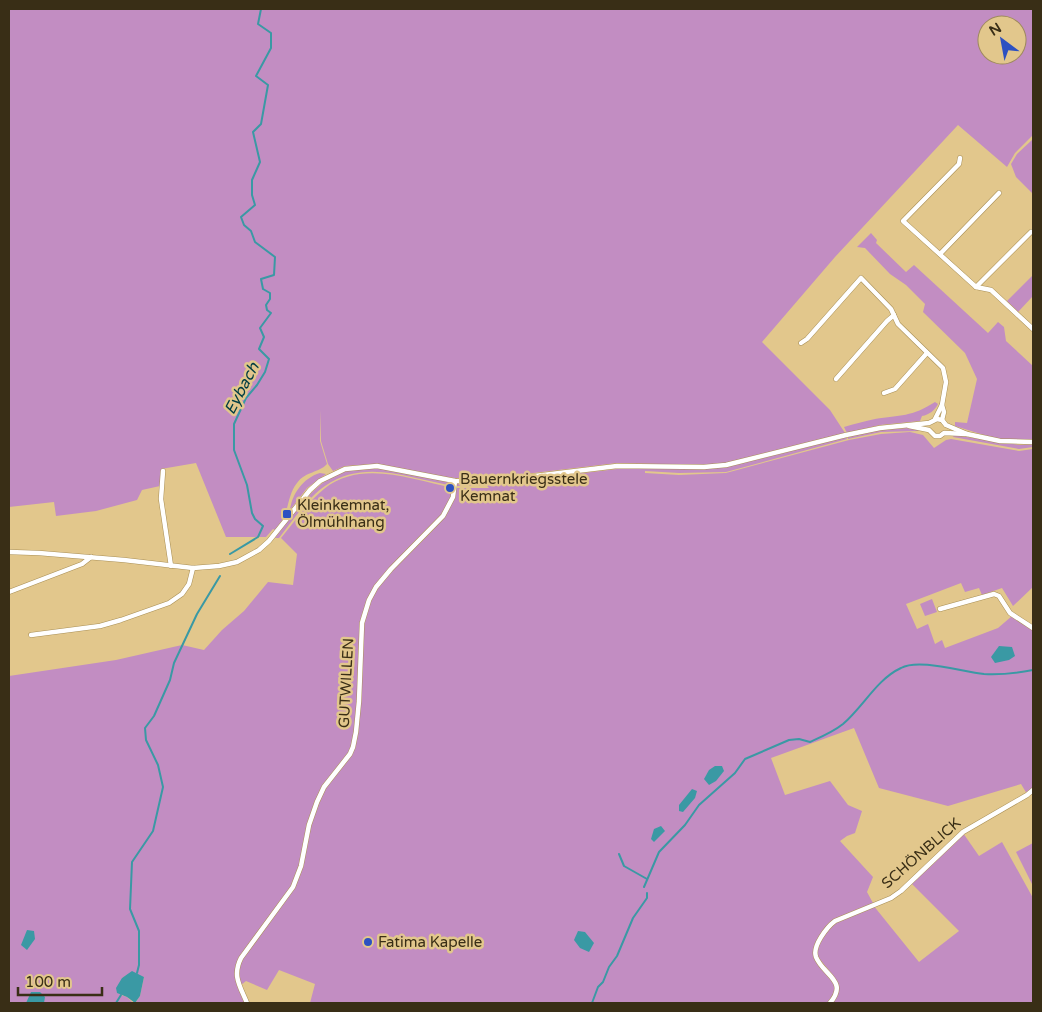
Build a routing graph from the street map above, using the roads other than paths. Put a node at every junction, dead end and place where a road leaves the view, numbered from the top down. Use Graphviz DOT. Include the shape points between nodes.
graph roads {
  1 [pos="960,158"];
  2 [pos="999,193"];
  3 [pos="1031,232"];
  4 [pos="940,254"];
  5 [pos="976,287"];
  6 [pos="894,316"];
  7 [pos="1033,329"];
  8 [pos="801,343"];
  9 [pos="927,353"];
  10 [pos="836,379"];
  11 [pos="884,394"];
  12 [pos="942,405"];
  13 [pos="935,419"];
  14 [pos="942,420"];
  15 [pos="930,423"];
  16 [pos="946,425"];
  17 [pos="908,426"];
  18 [pos="929,430"];
  19 [pos="944,433"];
  20 [pos="967,434"];
  21 [pos="1033,442"];
  22 [pos="162,471"];
  23 [pos="455,481"];
  24 [pos="9,552"];
  25 [pos="92,557"];
  26 [pos="171,566"];
  27 [pos="193,568"];
  28 [pos="9,592"];
  29 [pos="940,609"];
  30 [pos="1033,628"];
  31 [pos="31,635"];
  32 [pos="1033,790"];
  33 [pos="247,1003"];
  34 [pos="830,1003"];
  1 -- 4 [label="street" via="959,164 903,221"];
  2 -- 4 [label="street"];
  3 -- 5 [label="street"];
  4 -- 5 [label="street"];
  5 -- 7 [label="street" via="991,290"];
  6 -- 8 [label="street" via="861,278"];
  6 -- 9 [label="street"];
  6 -- 10 [label="street"];
  9 -- 11 [label="street" via="895,389"];
  9 -- 12 [label="street" via="938,362 945,375"];
  12 -- 13 [label="street"];
  12 -- 14 [label="street"];
  13 -- 14 [label="street"];
  13 -- 15 [label="street"];
  14 -- 16 [label="street"];
  15 -- 17 [label="street"];
  15 -- 18 [label="street"];
  16 -- 19 [label="street"];
  16 -- 20 [label="street"];
  17 -- 18 [label="street"];
  17 -- 23 [label="street" via="846,435 726,465 617,466 486,482"];
  18 -- 19 [label="street" via="935,436"];
  19 -- 20 [label="street"];
  20 -- 21 [label="street" via="1000,441"];
  22 -- 26 [label="street" via="161,499"];
  23 -- 27 [label="street" via="377,466 345,469 320,481 310,490 269,542 249,556 219,566"];
  23 -- 33 [label="street, GUTWILLEN" via="453,497 443,516 376,587 364,612 353,747 317,802 293,887 236,967 236,977"];
  24 -- 25 [label="street"];
  25 -- 26 [label="street"];
  25 -- 28 [label="street" via="75,567"];
  26 -- 27 [label="street"];
  27 -- 31 [label="street" via="189,584 182,594 169,602 100,626"];
  29 -- 30 [label="street" via="994,594 999,596 1010,613"];
  32 -- 34 [label="street, SCHÖNBLICK" via="963,832 891,898 831,924 815,950 816,957 836,984 835,997"];
}
